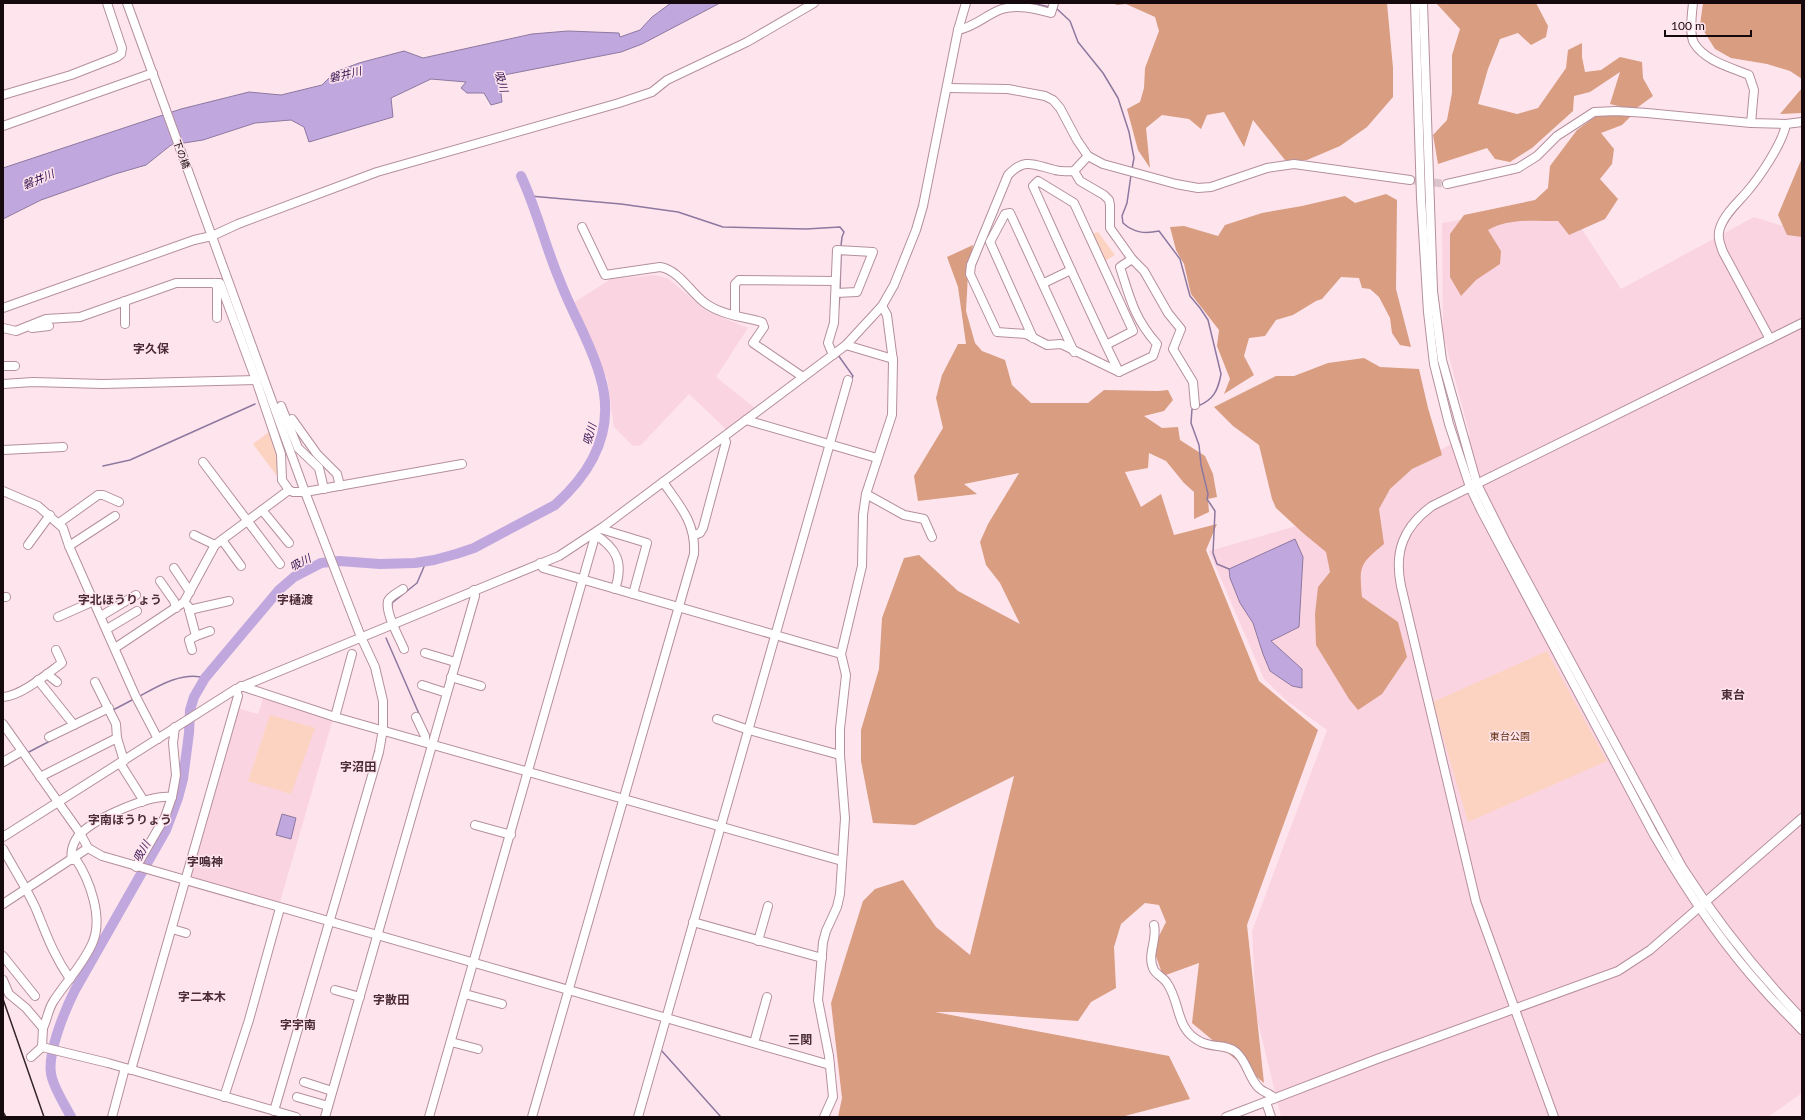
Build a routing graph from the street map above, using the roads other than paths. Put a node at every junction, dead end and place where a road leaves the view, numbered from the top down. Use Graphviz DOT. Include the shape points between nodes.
graph roads {
  1 [pos="107,3"];
  2 [pos="127,3"];
  3 [pos="814,3"];
  4 [pos="966,3"];
  5 [pos="1054,3"];
  6 [pos="1415,3"];
  7 [pos="1423,3"];
  8 [pos="1693,3"];
  9 [pos="958,30"];
  10 [pos="154,76"];
  11 [pos="947,88"];
  12 [pos="14,92"];
  13 [pos="3,95"];
  14 [pos="3,99"];
  15 [pos="1802,122"];
  16 [pos="1751,123"];
  17 [pos="1786,124"];
  18 [pos="3,126"];
  19 [pos="1088,156"];
  20 [pos="1074,171"];
  21 [pos="1410,180"];
  22 [pos="1447,184"];
  23 [pos="582,227"];
  24 [pos="210,232"];
  25 [pos="1132,258"];
  26 [pos="1071,270"];
  27 [pos="835,281"];
  28 [pos="215,283"];
  29 [pos="1044,283"];
  30 [pos="836,293"];
  31 [pos="125,301"];
  32 [pos="882,306"];
  33 [pos="3,308"];
  34 [pos="735,315"];
  35 [pos="217,318"];
  36 [pos="1802,323"];
  37 [pos="125,324"];
  38 [pos="28,326"];
  39 [pos="49,326"];
  40 [pos="3,328"];
  41 [pos="1033,338"];
  42 [pos="1770,339"];
  43 [pos="846,345"];
  44 [pos="1106,345"];
  45 [pos="1074,352"];
  46 [pos="833,355"];
  47 [pos="893,359"];
  48 [pos="3,366"];
  49 [pos="15,366"];
  50 [pos="1119,372"];
  51 [pos="803,377"];
  52 [pos="256,380"];
  53 [pos="848,380"];
  54 [pos="3,384"];
  55 [pos="1195,405"];
  56 [pos="281,406"];
  57 [pos="292,419"];
  58 [pos="746,420"];
  59 [pos="724,437"];
  60 [pos="830,444"];
  61 [pos="63,447"];
  62 [pos="3,450"];
  63 [pos="876,458"];
  64 [pos="203,462"];
  65 [pos="462,464"];
  66 [pos="663,482"];
  67 [pos="340,486"];
  68 [pos="1473,486"];
  69 [pos="324,489"];
  70 [pos="289,490"];
  71 [pos="3,491"];
  72 [pos="306,492"];
  73 [pos="866,494"];
  74 [pos="119,502"];
  75 [pos="262,510"];
  76 [pos="50,515"];
  77 [pos="115,516"];
  78 [pos="247,521"];
  79 [pos="59,524"];
  80 [pos="598,531"];
  81 [pos="194,535"];
  82 [pos="694,535"];
  83 [pos="932,537"];
  84 [pos="218,543"];
  85 [pos="290,543"];
  86 [pos="28,545"];
  87 [pos="69,546"];
  88 [pos="540,563"];
  89 [pos="280,564"];
  90 [pos="241,566"];
  91 [pos="174,568"];
  92 [pos="583,580"];
  93 [pos="160,581"];
  94 [pos="403,589"];
  95 [pos="615,589"];
  96 [pos="474,590"];
  97 [pos="190,592"];
  98 [pos="633,594"];
  99 [pos="136,595"];
  100 [pos="94,601"];
  101 [pos="229,601"];
  102 [pos="186,606"];
  103 [pos="176,608"];
  104 [pos="679,608"];
  105 [pos="137,611"];
  106 [pos="101,616"];
  107 [pos="58,617"];
  108 [pos="393,624"];
  109 [pos="106,629"];
  110 [pos="210,631"];
  111 [pos="775,634"];
  112 [pos="196,636"];
  113 [pos="361,637"];
  114 [pos="115,648"];
  115 [pos="404,648"];
  116 [pos="56,650"];
  117 [pos="192,650"];
  118 [pos="352,654"];
  119 [pos="425,654"];
  120 [pos="841,654"];
  121 [pos="456,662"];
  122 [pos="47,674"];
  123 [pos="451,677"];
  124 [pos="38,680"];
  125 [pos="57,682"];
  126 [pos="95,682"];
  127 [pos="422,685"];
  128 [pos="481,686"];
  129 [pos="239,688"];
  130 [pos="447,693"];
  131 [pos="3,697"];
  132 [pos="109,708"];
  133 [pos="335,717"];
  134 [pos="416,717"];
  135 [pos="717,719"];
  136 [pos="3,724"];
  137 [pos="74,725"];
  138 [pos="175,727"];
  139 [pos="383,729"];
  140 [pos="748,729"];
  141 [pos="49,737"];
  142 [pos="117,738"];
  143 [pos="158,739"];
  144 [pos="429,743"];
  145 [pos="22,751"];
  146 [pos="840,755"];
  147 [pos="3,762"];
  148 [pos="122,762"];
  149 [pos="529,771"];
  150 [pos="40,777"];
  151 [pos="172,797"];
  152 [pos="624,799"];
  153 [pos="57,802"];
  154 [pos="142,802"];
  155 [pos="1802,818"];
  156 [pos="475,825"];
  157 [pos="720,826"];
  158 [pos="80,833"];
  159 [pos="511,835"];
  160 [pos="3,837"];
  161 [pos="88,848"];
  162 [pos="3,849"];
  163 [pos="74,859"];
  164 [pos="842,861"];
  165 [pos="140,868"];
  166 [pos="186,881"];
  167 [pos="25,890"];
  168 [pos="3,904"];
  169 [pos="1702,905"];
  170 [pos="768,906"];
  171 [pos="280,908"];
  172 [pos="329,921"];
  173 [pos="693,922"];
  174 [pos="1154,925"];
  175 [pos="172,929"];
  176 [pos="186,933"];
  177 [pos="377,935"];
  178 [pos="758,941"];
  179 [pos="3,956"];
  180 [pos="822,958"];
  181 [pos="474,963"];
  182 [pos="70,979"];
  183 [pos="3,980"];
  184 [pos="334,990"];
  185 [pos="568,990"];
  186 [pos="465,994"];
  187 [pos="35,996"];
  188 [pos="360,997"];
  189 [pos="767,997"];
  190 [pos="502,1004"];
  191 [pos="1515,1009"];
  192 [pos="665,1018"];
  193 [pos="1802,1019"];
  194 [pos="43,1028"];
  195 [pos="1802,1030"];
  196 [pos="451,1042"];
  197 [pos="754,1043"];
  198 [pos="44,1048"];
  199 [pos="478,1050"];
  200 [pos="31,1057"];
  201 [pos="830,1065"];
  202 [pos="128,1069"];
  203 [pos="304,1082"];
  204 [pos="332,1092"];
  205 [pos="224,1097"];
  206 [pos="297,1097"];
  207 [pos="1270,1101"];
  208 [pos="328,1106"];
  209 [pos="274,1110"];
  210 [pos="112,1117"];
  211 [pos="296,1117"];
  212 [pos="325,1117"];
  213 [pos="429,1117"];
  214 [pos="532,1117"];
  215 [pos="638,1117"];
  216 [pos="824,1117"];
  217 [pos="1226,1117"];
  218 [pos="1271,1117"];
  219 [pos="1554,1117"];
  1 -- 12 [label="street" via="122,48 121,54 110,62"];
  2 -- 10 [label="street, 下の橋"];
  3 -- 24 [label="street" via="748,42 667,80 652,92 377,172"];
  4 -- 9 [label="street"];
  5 -- 9 [label="street" via="1051,13 1026,7 1001,9"];
  6 -- 68 [label="street" via="1421,198 1431,344 1449,424"];
  7 -- 68 [label="street" via="1433,291 1446,379"];
  8 -- 16 [label="street" via="1691,22 1694,42 1707,57 1749,75 1754,90"];
  9 -- 11 [label="street"];
  10 -- 18 [label="street"];
  10 -- 24 [label="street, 下の橋"];
  11 -- 19 [label="street" via="1008,89 1045,96 1060,108"];
  11 -- 32 [label="street" via="916,230 901,269"];
  12 -- 13 [label="street"];
  12 -- 14 [label="street"];
  15 -- 17 [label="street"];
  16 -- 17 [label="street"];
  16 -- 22 [label="street" via="1647,113 1594,112 1557,136 1537,156 1518,168"];
  17 -- 42 [label="street" via="1784,134 1755,183 1719,228 1718,240"];
  19 -- 20 [label="street"];
  19 -- 21 [label="street" via="1103,164 1198,188 1211,187 1267,168 1294,164"];
  20 -- 25 [label="street" via="1080,181 1109,200 1110,228"];
  20 -- 41 [label="street" via="1027,164 1017,167 1008,175 970,270 996,332 1026,334"];
  23 -- 34 [label="street" via="605,275 669,268 705,303 716,310"];
  24 -- 33 [label="street"];
  24 -- 72 [label="street, 下の橋"];
  25 -- 50 [label="street" via="1120,267 1135,313 1157,346 1153,356"];
  25 -- 55 [label="street" via="1144,271 1168,313 1181,329 1173,349 1193,382"];
  26 -- 29 [label="street"];
  26 -- 44 [label="street"];
  26 -- 44 [label="street" via="1033,186 1038,181 1074,203 1133,331"];
  27 -- 30 [label="street"];
  27 -- 30 [label="street" via="837,250 873,252 858,292"];
  27 -- 34 [label="street" via="739,280 735,284"];
  28 -- 31 [label="street" via="176,283"];
  28 -- 35 [label="street"];
  28 -- 52 [label="street" via="220,283"];
  29 -- 41 [label="street" via="1010,213 1005,214 990,242"];
  29 -- 45 [label="street"];
  30 -- 46 [label="street" via="834,323 828,343"];
  31 -- 37 [label="street"];
  31 -- 38 [label="street" via="80,317 46,319"];
  32 -- 43 [label="street"];
  32 -- 47 [label="street" via="886,314"];
  34 -- 51 [label="street" via="762,322 764,327 753,344"];
  36 -- 42 [label="street"];
  38 -- 39 [label="street" via="30,329"];
  38 -- 40 [label="street" via="16,331"];
  41 -- 45 [label="street" via="1047,345 1061,344"];
  42 -- 68 [label="street"];
  43 -- 46 [label="street"];
  43 -- 47 [label="street"];
  44 -- 50 [label="street"];
  45 -- 50 [label="street"];
  46 -- 51 [label="street"];
  47 -- 63 [label="street" via="892,415"];
  48 -- 49 [label="street"];
  51 -- 58 [label="street"];
  52 -- 54 [label="street"];
  52 -- 70 [label="street" via="281,454 282,480"];
  53 -- 60 [label="street"];
  56 -- 69 [label="street" via="298,448 319,468"];
  57 -- 67 [label="street" via="317,454 337,474"];
  58 -- 59 [label="street"];
  58 -- 60 [label="street"];
  59 -- 66 [label="street"];
  59 -- 82 [label="street" via="726,442 703,528 700,533"];
  60 -- 63 [label="street"];
  60 -- 111 [label="street"];
  61 -- 62 [label="street"];
  63 -- 73 [label="street"];
  64 -- 78 [label="street"];
  65 -- 67 [label="street"];
  66 -- 80 [label="street"];
  66 -- 82 [label="street" via="689,520"];
  67 -- 69 [label="street"];
  68 -- 169 [label="street" via="1654,835"];
  68 -- 191 [label="street" via="1432,506 1415,520 1400,548 1398,571 1476,902"];
  69 -- 72 [label="street"];
  70 -- 72 [label="street"];
  70 -- 75 [label="street"];
  71 -- 76 [label="street" via="38,506"];
  72 -- 113 [label="street, 下の橋"];
  73 -- 83 [label="street" via="904,515 924,519"];
  73 -- 120 [label="street" via="862,566"];
  74 -- 79 [label="street" via="98,495"];
  75 -- 78 [label="street"];
  75 -- 85 [label="street"];
  76 -- 79 [label="street"];
  76 -- 86 [label="street"];
  77 -- 87 [label="street"];
  78 -- 84 [label="street"];
  78 -- 89 [label="street"];
  79 -- 87 [label="street"];
  80 -- 88 [label="street" via="559,556"];
  80 -- 92 [label="street"];
  80 -- 95 [label="street" via="616,554 620,568"];
  80 -- 98 [label="street" via="647,543"];
  81 -- 84 [label="street"];
  82 -- 104 [label="street" via="694,554"];
  84 -- 90 [label="street"];
  84 -- 97 [label="street"];
  87 -- 100 [label="street"];
  88 -- 92 [label="street" via="543,568"];
  88 -- 96 [label="street"];
  91 -- 97 [label="street"];
  92 -- 95 [label="street"];
  92 -- 149 [label="street"];
  93 -- 103 [label="street"];
  94 -- 108 [label="street" via="388,601"];
  95 -- 98 [label="street"];
  96 -- 108 [label="street"];
  96 -- 121 [label="street"];
  97 -- 102 [label="street"];
  98 -- 104 [label="street"];
  99 -- 106 [label="street"];
  100 -- 106 [label="street"];
  100 -- 107 [label="street"];
  101 -- 102 [label="street"];
  102 -- 103 [label="street"];
  102 -- 112 [label="street"];
  103 -- 114 [label="street"];
  104 -- 111 [label="street"];
  104 -- 152 [label="street"];
  105 -- 109 [label="street"];
  106 -- 109 [label="street"];
  108 -- 113 [label="street"];
  108 -- 115 [label="street"];
  109 -- 114 [label="street"];
  110 -- 112 [label="street"];
  111 -- 120 [label="street"];
  111 -- 140 [label="street"];
  112 -- 117 [label="street" via="189,640"];
  113 -- 129 [label="street"];
  113 -- 139 [label="street, 下の橋" via="380,687"];
  114 -- 143 [label="street"];
  116 -- 122 [label="street" via="62,663"];
  118 -- 133 [label="street"];
  119 -- 121 [label="street"];
  120 -- 146 [label="street" via="846,675"];
  121 -- 123 [label="street"];
  122 -- 124 [label="street"];
  122 -- 125 [label="street"];
  123 -- 128 [label="street"];
  123 -- 130 [label="street"];
  124 -- 131 [label="street" via="9,697"];
  124 -- 137 [label="street"];
  126 -- 132 [label="street"];
  127 -- 130 [label="street"];
  129 -- 133 [label="street" via="272,695 282,701"];
  129 -- 138 [label="street"];
  129 -- 166 [label="street"];
  130 -- 144 [label="street"];
  132 -- 137 [label="street"];
  132 -- 142 [label="street" via="116,724"];
  133 -- 139 [label="street"];
  134 -- 144 [label="street"];
  135 -- 140 [label="street"];
  136 -- 145 [label="street"];
  137 -- 141 [label="street"];
  138 -- 143 [label="street"];
  138 -- 151 [label="street" via="173,743 176,775"];
  139 -- 144 [label="street"];
  139 -- 172 [label="street, 下の橋" via="379,752"];
  140 -- 146 [label="street"];
  140 -- 157 [label="street"];
  142 -- 148 [label="street"];
  142 -- 150 [label="street"];
  143 -- 148 [label="street"];
  144 -- 149 [label="street"];
  144 -- 177 [label="street"];
  145 -- 147 [label="street"];
  145 -- 150 [label="street"];
  146 -- 164 [label="street" via="846,818"];
  148 -- 153 [label="street"];
  148 -- 154 [label="street"];
  149 -- 152 [label="street"];
  149 -- 159 [label="street"];
  150 -- 153 [label="street"];
  151 -- 154 [label="street" via="165,796"];
  151 -- 165 [label="street"];
  152 -- 157 [label="street"];
  152 -- 185 [label="street"];
  153 -- 158 [label="street"];
  153 -- 160 [label="street"];
  154 -- 158 [label="street" via="113,812"];
  155 -- 169 [label="street"];
  156 -- 159 [label="street"];
  157 -- 164 [label="street"];
  157 -- 173 [label="street"];
  158 -- 161 [label="street"];
  158 -- 163 [label="street" via="71,855"];
  159 -- 181 [label="street"];
  161 -- 163 [label="street"];
  161 -- 165 [label="street" via="102,856"];
  162 -- 167 [label="street"];
  163 -- 167 [label="street"];
  163 -- 182 [label="street" via="93,896 96,926 92,945"];
  164 -- 180 [label="street" via="838,907 826,931"];
  165 -- 166 [label="street"];
  166 -- 171 [label="street"];
  166 -- 175 [label="street"];
  167 -- 168 [label="street"];
  167 -- 182 [label="street" via="49,944"];
  169 -- 191 [label="street" via="1650,950 1618,971"];
  169 -- 193 [label="street"];
  169 -- 195 [label="street" via="1750,974"];
  170 -- 178 [label="street"];
  171 -- 172 [label="street"];
  171 -- 205 [label="street"];
  172 -- 177 [label="street"];
  172 -- 209 [label="street, 下の橋"];
  173 -- 178 [label="street"];
  173 -- 192 [label="street"];
  174 -- 207 [label="street" via="1156,932 1150,955 1154,970 1167,983 1179,1020 1196,1040 1230,1048 1238,1054 1259,1088 1272,1096"];
  175 -- 176 [label="street"];
  175 -- 202 [label="street"];
  177 -- 181 [label="street"];
  177 -- 188 [label="street"];
  178 -- 180 [label="street"];
  179 -- 187 [label="street"];
  180 -- 201 [label="street" via="818,1000"];
  181 -- 185 [label="street"];
  181 -- 186 [label="street"];
  182 -- 194 [label="street" via="52,1003"];
  183 -- 194 [label="street" via="9,994 26,1008"];
  184 -- 188 [label="street"];
  185 -- 192 [label="street"];
  185 -- 214 [label="street"];
  186 -- 190 [label="street"];
  186 -- 196 [label="street"];
  188 -- 204 [label="street"];
  189 -- 197 [label="street"];
  191 -- 207 [label="street"];
  191 -- 219 [label="street"];
  192 -- 197 [label="street"];
  192 -- 215 [label="street"];
  194 -- 198 [label="street"];
  196 -- 199 [label="street"];
  196 -- 213 [label="street"];
  197 -- 201 [label="street"];
  198 -- 200 [label="street"];
  198 -- 202 [label="street"];
  201 -- 216 [label="street" via="833,1097"];
  202 -- 205 [label="street"];
  202 -- 210 [label="street"];
  203 -- 204 [label="street"];
  204 -- 208 [label="street"];
  205 -- 209 [label="street"];
  206 -- 208 [label="street"];
  207 -- 217 [label="street"];
  207 -- 218 [label="street"];
  208 -- 212 [label="street"];
  209 -- 211 [label="street"];
}
